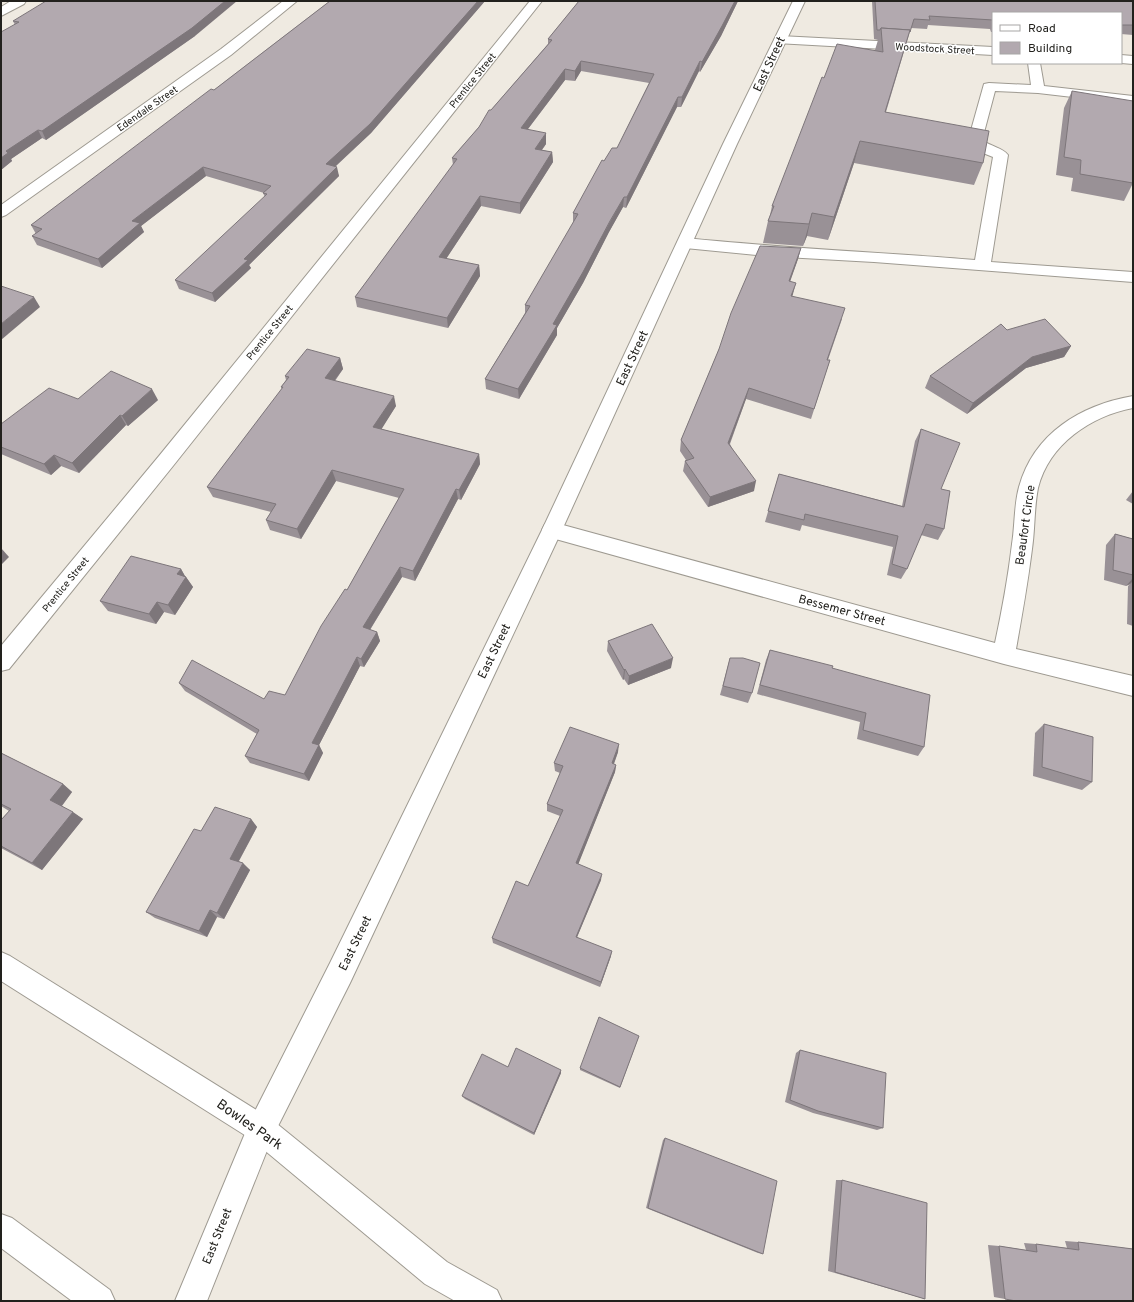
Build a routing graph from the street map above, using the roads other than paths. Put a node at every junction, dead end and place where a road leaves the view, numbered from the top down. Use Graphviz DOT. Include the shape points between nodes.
graph roads {
  1 [pos="20,1"];
  2 [pos="291,1"];
  3 [pos="536,1"];
  4 [pos="799,1"];
  5 [pos="1,12"];
  6 [pos="780,40"];
  7 [pos="992,51"];
  8 [pos="1122,59"];
  9 [pos="1133,60"];
  10 [pos="1034,64"];
  11 [pos="1038,89"];
  12 [pos="1133,100"];
  13 [pos="1,212"];
  14 [pos="685,243"];
  15 [pos="982,266"];
  16 [pos="1133,277"];
  17 [pos="1133,402"];
  18 [pos="552,530"];
  19 [pos="1004,655"];
  20 [pos="1,662"];
  21 [pos="1133,686"];
  22 [pos="1,965"];
  23 [pos="261,1129"];
  24 [pos="1,1229"];
  25 [pos="99,1301"];
  26 [pos="191,1301"];
  27 [pos="486,1301"];
  1 -- 5 [label="street"];
  2 -- 13 [label="street, Edendale Street" via="226,52"];
  3 -- 20 [label="street, Prentice Street"];
  4 -- 6 [label="street, East Street"];
  6 -- 7 [label="street, Woodstock Street"];
  6 -- 14 [label="street, East Street"];
  8 -- 9 [label="street"];
  10 -- 11 [label="street"];
  11 -- 12 [label="street"];
  11 -- 15 [label="street" via="989,87 975,141 983,148 1001,155"];
  14 -- 15 [label="street"];
  14 -- 18 [label="street, East Street"];
  15 -- 16 [label="street"];
  17 -- 19 [label="street, Beaufort Circle" via="1109,408 1078,423 1047,449 1036,466 1028,488 1024,540"];
  18 -- 19 [label="street, Bessemer Street"];
  18 -- 23 [label="street, East Street" via="340,973"];
  19 -- 21 [label="street, Bessemer Street"];
  22 -- 23 [label="street, Bowles Park"];
  23 -- 26 [label="street, East Street"];
  23 -- 27 [label="street, Bowles Park" via="436,1273"];
  24 -- 25 [label="street"];
}
